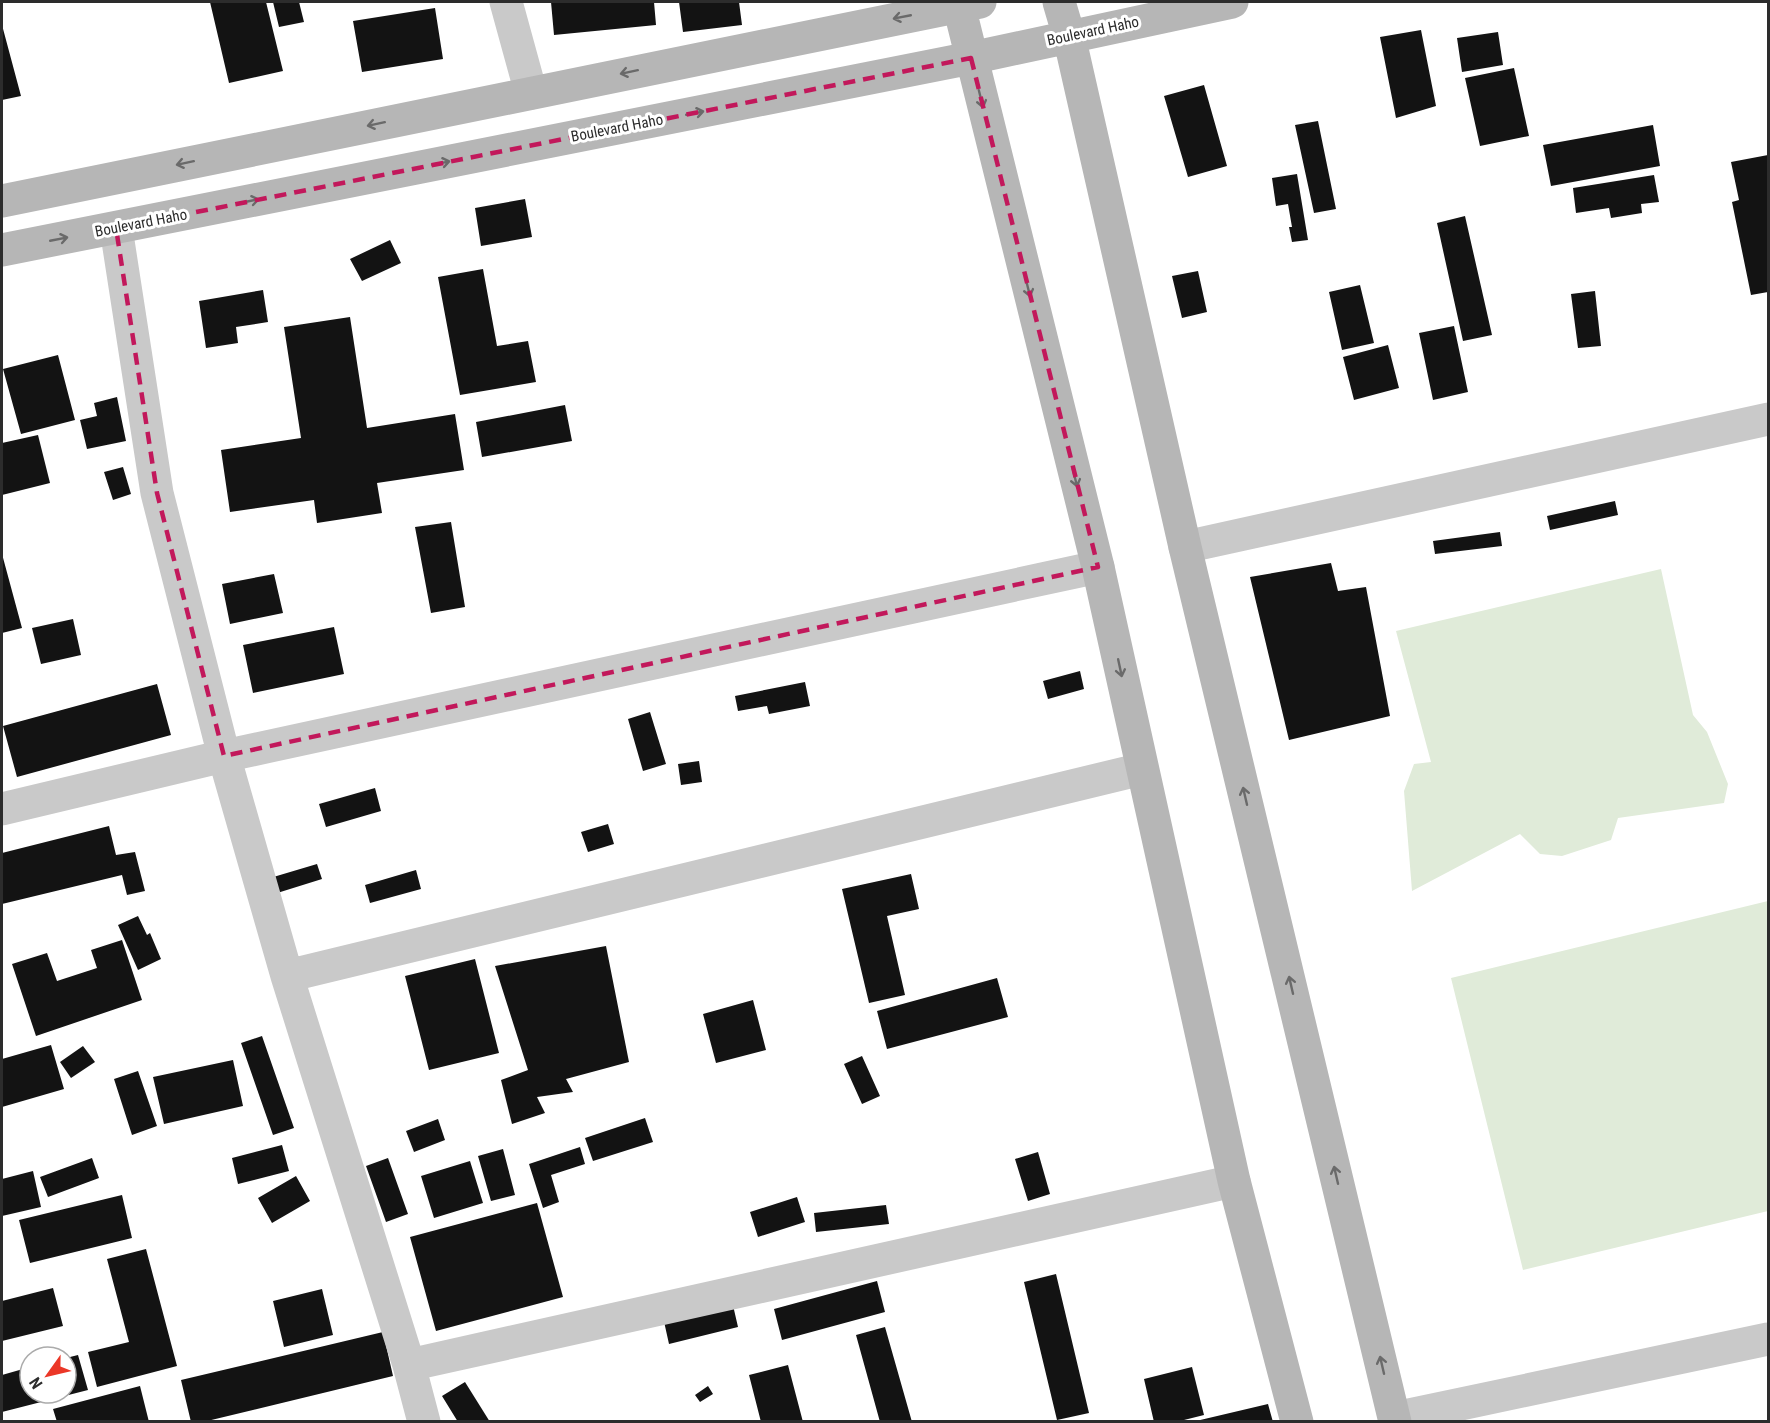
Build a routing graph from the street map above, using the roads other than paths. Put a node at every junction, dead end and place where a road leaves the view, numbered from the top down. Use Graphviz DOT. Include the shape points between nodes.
graph roads {
  1 [pos="506,2"];
  2 [pos="1059,2"];
  3 [pos="1232,2"];
  4 [pos="966,3"];
  5 [pos="1069,36"];
  6 [pos="971,58"];
  7 [pos="531,93"];
  8 [pos="2,201"];
  9 [pos="116,228"];
  10 [pos="2,250"];
  11 [pos="1768,419"];
  12 [pos="1185,547"];
  13 [pos="1098,567"];
  14 [pos="224,756"];
  15 [pos="1142,769"];
  16 [pos="2,809"];
  17 [pos="287,976"];
  18 [pos="1234,1181"];
  19 [pos="1768,1339"];
  20 [pos="409,1365"];
  21 [pos="1395,1420"];
  22 [pos="424,1422"];
  23 [pos="1297,1422"];
  1 -- 7 [label="street"];
  2 -- 5 [label="main road"];
  3 -- 5 [label="main road, Boulevard Haho"];
  4 -- 6 [label="main road"];
  4 -- 7 [label="main road, one-way"];
  5 -- 6 [label="main road, Boulevard Haho"];
  5 -- 12 [label="main road"];
  9 -- 6 [label="main road, Boulevard Haho, one-way"];
  6 -- 13 [label="main road, one-way"];
  7 -- 8 [label="main road, one-way"];
  10 -- 9 [label="main road, Boulevard Haho, one-way"];
  9 -- 14 [label="street" via="157,492"];
  11 -- 12 [label="street"];
  21 -- 12 [label="main road, one-way"];
  13 -- 14 [label="street"];
  13 -- 15 [label="main road, one-way"];
  14 -- 16 [label="street"];
  14 -- 17 [label="street"];
  15 -- 17 [label="street"];
  15 -- 18 [label="main road"];
  17 -- 20 [label="street"];
  18 -- 20 [label="street"];
  18 -- 23 [label="main road"];
  19 -- 21 [label="street"];
  20 -- 22 [label="street"];
}
